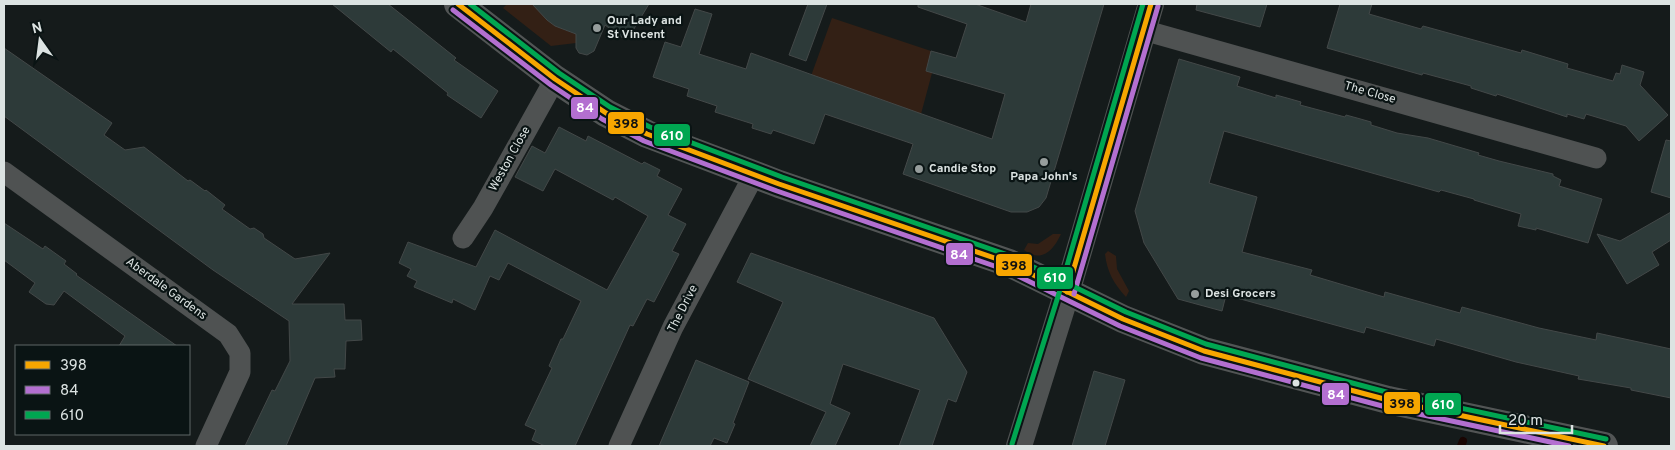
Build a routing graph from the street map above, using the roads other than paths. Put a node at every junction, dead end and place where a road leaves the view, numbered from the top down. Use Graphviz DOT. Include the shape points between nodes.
graph roads {
  1 [pos="458,4"];
  2 [pos="1151,4"];
  3 [pos="1143,30"];
  4 [pos="555,79"];
  5 [pos="1596,158"];
  6 [pos="4,172"];
  7 [pos="754,175"];
  8 [pos="463,238"];
  9 [pos="1067,292"];
  10 [pos="206,446"];
  11 [pos="619,446"];
  12 [pos="1019,446"];
  13 [pos="1604,446"];
  1 -- 4 [label="main road"];
  2 -- 3 [label="street"];
  3 -- 5 [label="street, The Close"];
  3 -- 9 [label="street"];
  4 -- 7 [label="main road" via="606,113 647,134"];
  4 -- 8 [label="street, Weston Close"];
  6 -- 10 [label="street, Aberdale Gardens" via="228,334 240,353 240,372"];
  7 -- 9 [label="main road" via="996,258"];
  7 -- 11 [label="street, The Drive" via="673,327"];
  9 -- 12 [label="street"];
  9 -- 13 [label="main road" via="1123,319 1204,351 1388,400"];
}
